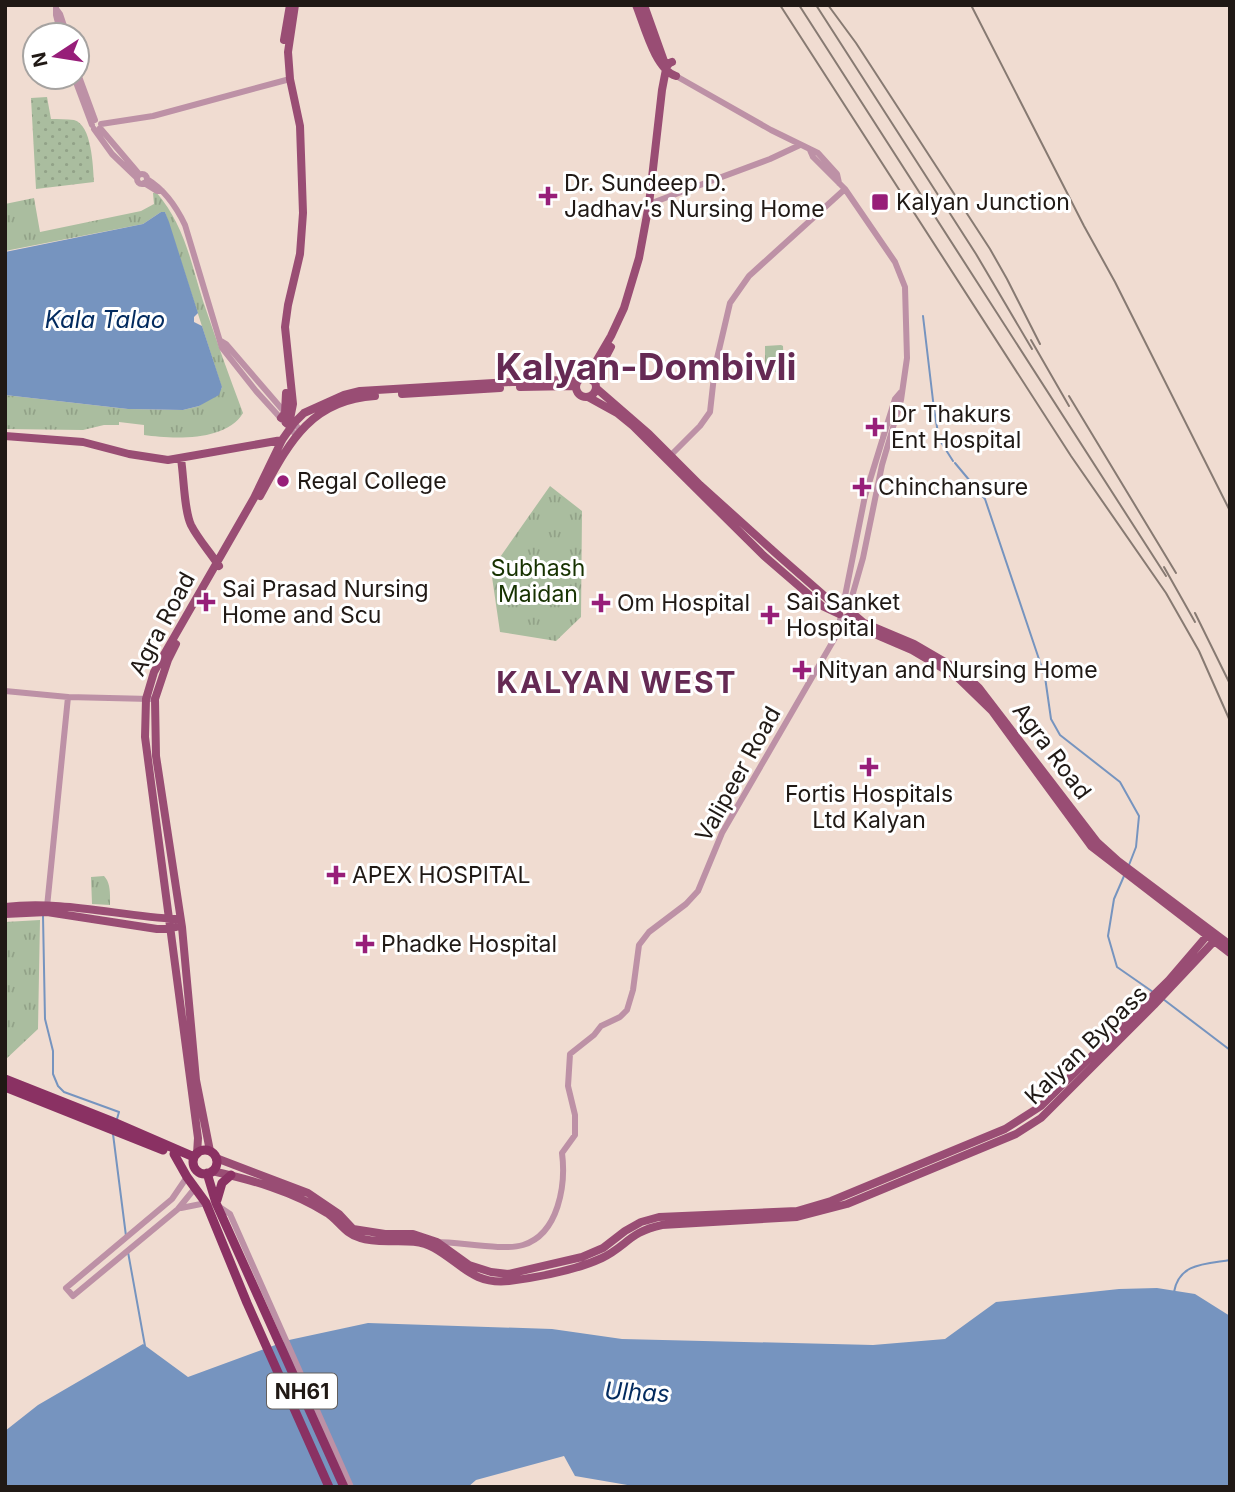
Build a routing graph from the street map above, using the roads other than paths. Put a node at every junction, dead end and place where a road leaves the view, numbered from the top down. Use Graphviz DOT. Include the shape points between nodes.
graph roads {
  1 [pos="290,5"];
  2 [pos="295,5"];
  3 [pos="636,5"];
  4 [pos="644,5"];
  5 [pos="286,46"];
  6 [pos="670,69"];
  7 [pos="288,80"];
  8 [pos="80,91"];
  9 [pos="84,91"];
  10 [pos="96,125"];
  11 [pos="800,145"];
  12 [pos="842,186"];
  13 [pos="651,203"];
  14 [pos="586,382"];
  15 [pos="588,397"];
  16 [pos="618,411"];
  17 [pos="290,424"];
  18 [pos="5,436"];
  19 [pos="282,440"];
  20 [pos="668,457"];
  21 [pos="181,460"];
  22 [pos="218,565"];
  23 [pos="844,612"];
  24 [pos="5,691"];
  25 [pos="68,697"];
  26 [pos="151,699"];
  27 [pos="1135,878"];
  28 [pos="5,907"];
  29 [pos="47,908"];
  30 [pos="5,914"];
  31 [pos="178,923"];
  32 [pos="1197,929"];
  33 [pos="1213,936"];
  34 [pos="1230,945"];
  35 [pos="1194,953"];
  36 [pos="1230,953"];
  37 [pos="1172,982"];
  38 [pos="5,1079"];
  39 [pos="5,1087"];
  40 [pos="110,1125"];
  41 [pos="123,1130"];
  42 [pos="174,1154"];
  43 [pos="213,1154"];
  44 [pos="200,1165"];
  45 [pos="230,1175"];
  46 [pos="187,1178"];
  47 [pos="195,1188"];
  48 [pos="175,1194"];
  49 [pos="184,1202"];
  50 [pos="212,1205"];
  51 [pos="178,1209"];
  52 [pos="434,1244"];
  53 [pos="263,1295"];
  54 [pos="329,1487"];
  55 [pos="344,1487"];
  56 [pos="351,1487"];
  1 -- 5 [label="main road"];
  2 -- 5 [label="main road"];
  3 -- 6 [label="main road" via="658,61"];
  4 -- 6 [label="main road"];
  5 -- 7 [label="main road"];
  6 -- 11 [label="street, Valipeer Road"];
  6 -- 13 [label="main road"];
  7 -- 10 [label="street" via="153,116"];
  7 -- 17 [label="main road" via="295,123 298,211 281,324"];
  8 -- 10 [label="street"];
  9 -- 10 [label="street"];
  10 -- 17 [label="street" via="138,176 144,174 145,181 159,187 176,207 222,348"];
  11 -- 12 [label="street, Valipeer Road" via="818,153"];
  11 -- 13 [label="street"];
  12 -- 20 [label="street" via="749,276 730,303 710,411"];
  12 -- 23 [label="street, Valipeer Road" via="895,262 905,287 907,358 901,392 865,496"];
  13 -- 14 [label="main road" via="638,270 616,327"];
  14 -- 15 [label="main road" via="593,395"];
  14 -- 15 [label="main road, Agra Road" via="577,394"];
  14 -- 16 [label="main road, Agra Road"];
  14 -- 17 [label="main road, Agra Road" via="349,399 309,420"];
  15 -- 16 [label="main road, Agra Road"];
  16 -- 20 [label="main road, Agra Road"];
  17 -- 19 [label="main road, Agra Road"];
  17 -- 22 [label="main road, Agra Road" via="287,446"];
  18 -- 21 [label="main road" via="83,442 146,458"];
  19 -- 21 [label="main road"];
  19 -- 22 [label="main road, Agra Road"];
  20 -- 23 [label="main road, Agra Road"];
  21 -- 22 [label="main road" via="190,524"];
  22 -- 26 [label="main road, Agra Road"];
  23 -- 27 [label="main road, Agra Road" via="962,672 979,688 1094,844"];
  23 -- 52 [label="street, Valipeer Road" via="836,636 722,833 698,891 639,945 627,1010 569,1054 575,1135 562,1153 556,1216 549,1227 524,1245"];
  24 -- 25 [label="street"];
  25 -- 26 [label="street"];
  25 -- 29 [label="street"];
  26 -- 31 [label="main road, Agra Road"];
  27 -- 32 [label="main road, Agra Road"];
  27 -- 33 [label="main road, Agra Road"];
  28 -- 29 [label="main road"];
  29 -- 30 [label="main road"];
  29 -- 31 [label="main road" via="158,929"];
  31 -- 43 [label="main road, Agra Road" via="196,1080"];
  31 -- 44 [label="main road, Agra Road"];
  32 -- 33 [label="main road, Agra Road"];
  32 -- 35 [label="main road"];
  33 -- 34 [label="main road"];
  33 -- 35 [label="main road, Kalyan Bypass"];
  33 -- 36 [label="main road"];
  33 -- 37 [label="main road, Kalyan Bypass"];
  35 -- 37 [label="main road, Kalyan Bypass"];
  37 -- 52 [label="main road, Kalyan Bypass" via="1044,1109 832,1205 797,1211 659,1217 641,1222 596,1252 508,1273 469,1265"];
  38 -- 40 [label="highway"];
  39 -- 40 [label="highway"];
  40 -- 41 [label="highway"];
  41 -- 42 [label="highway"];
  41 -- 44 [label="highway"];
  42 -- 44 [label="highway"];
  42 -- 46 [label="highway, NH61"];
  43 -- 44 [label="highway" via="203,1150"];
  43 -- 44 [label="highway" via="216,1165"];
  43 -- 52 [label="main road" via="308,1193 353,1229 413,1234"];
  44 -- 45 [label="main road"];
  44 -- 50 [label="highway, NH61"];
  45 -- 50 [label="highway"];
  45 -- 52 [label="main road" via="295,1195 358,1238"];
  46 -- 47 [label="highway, NH61"];
  46 -- 48 [label="street"];
  47 -- 49 [label="street"];
  47 -- 50 [label="highway, NH61"];
  48 -- 49 [label="street"];
  48 -- 51 [label="street" via="66,1288 73,1296"];
  49 -- 51 [label="street"];
  50 -- 51 [label="street"];
  50 -- 53 [label="highway, NH61"];
  50 -- 54 [label="highway, NH61" via="247,1303"];
  53 -- 55 [label="highway, NH61"];
  53 -- 56 [label="street"];
}
